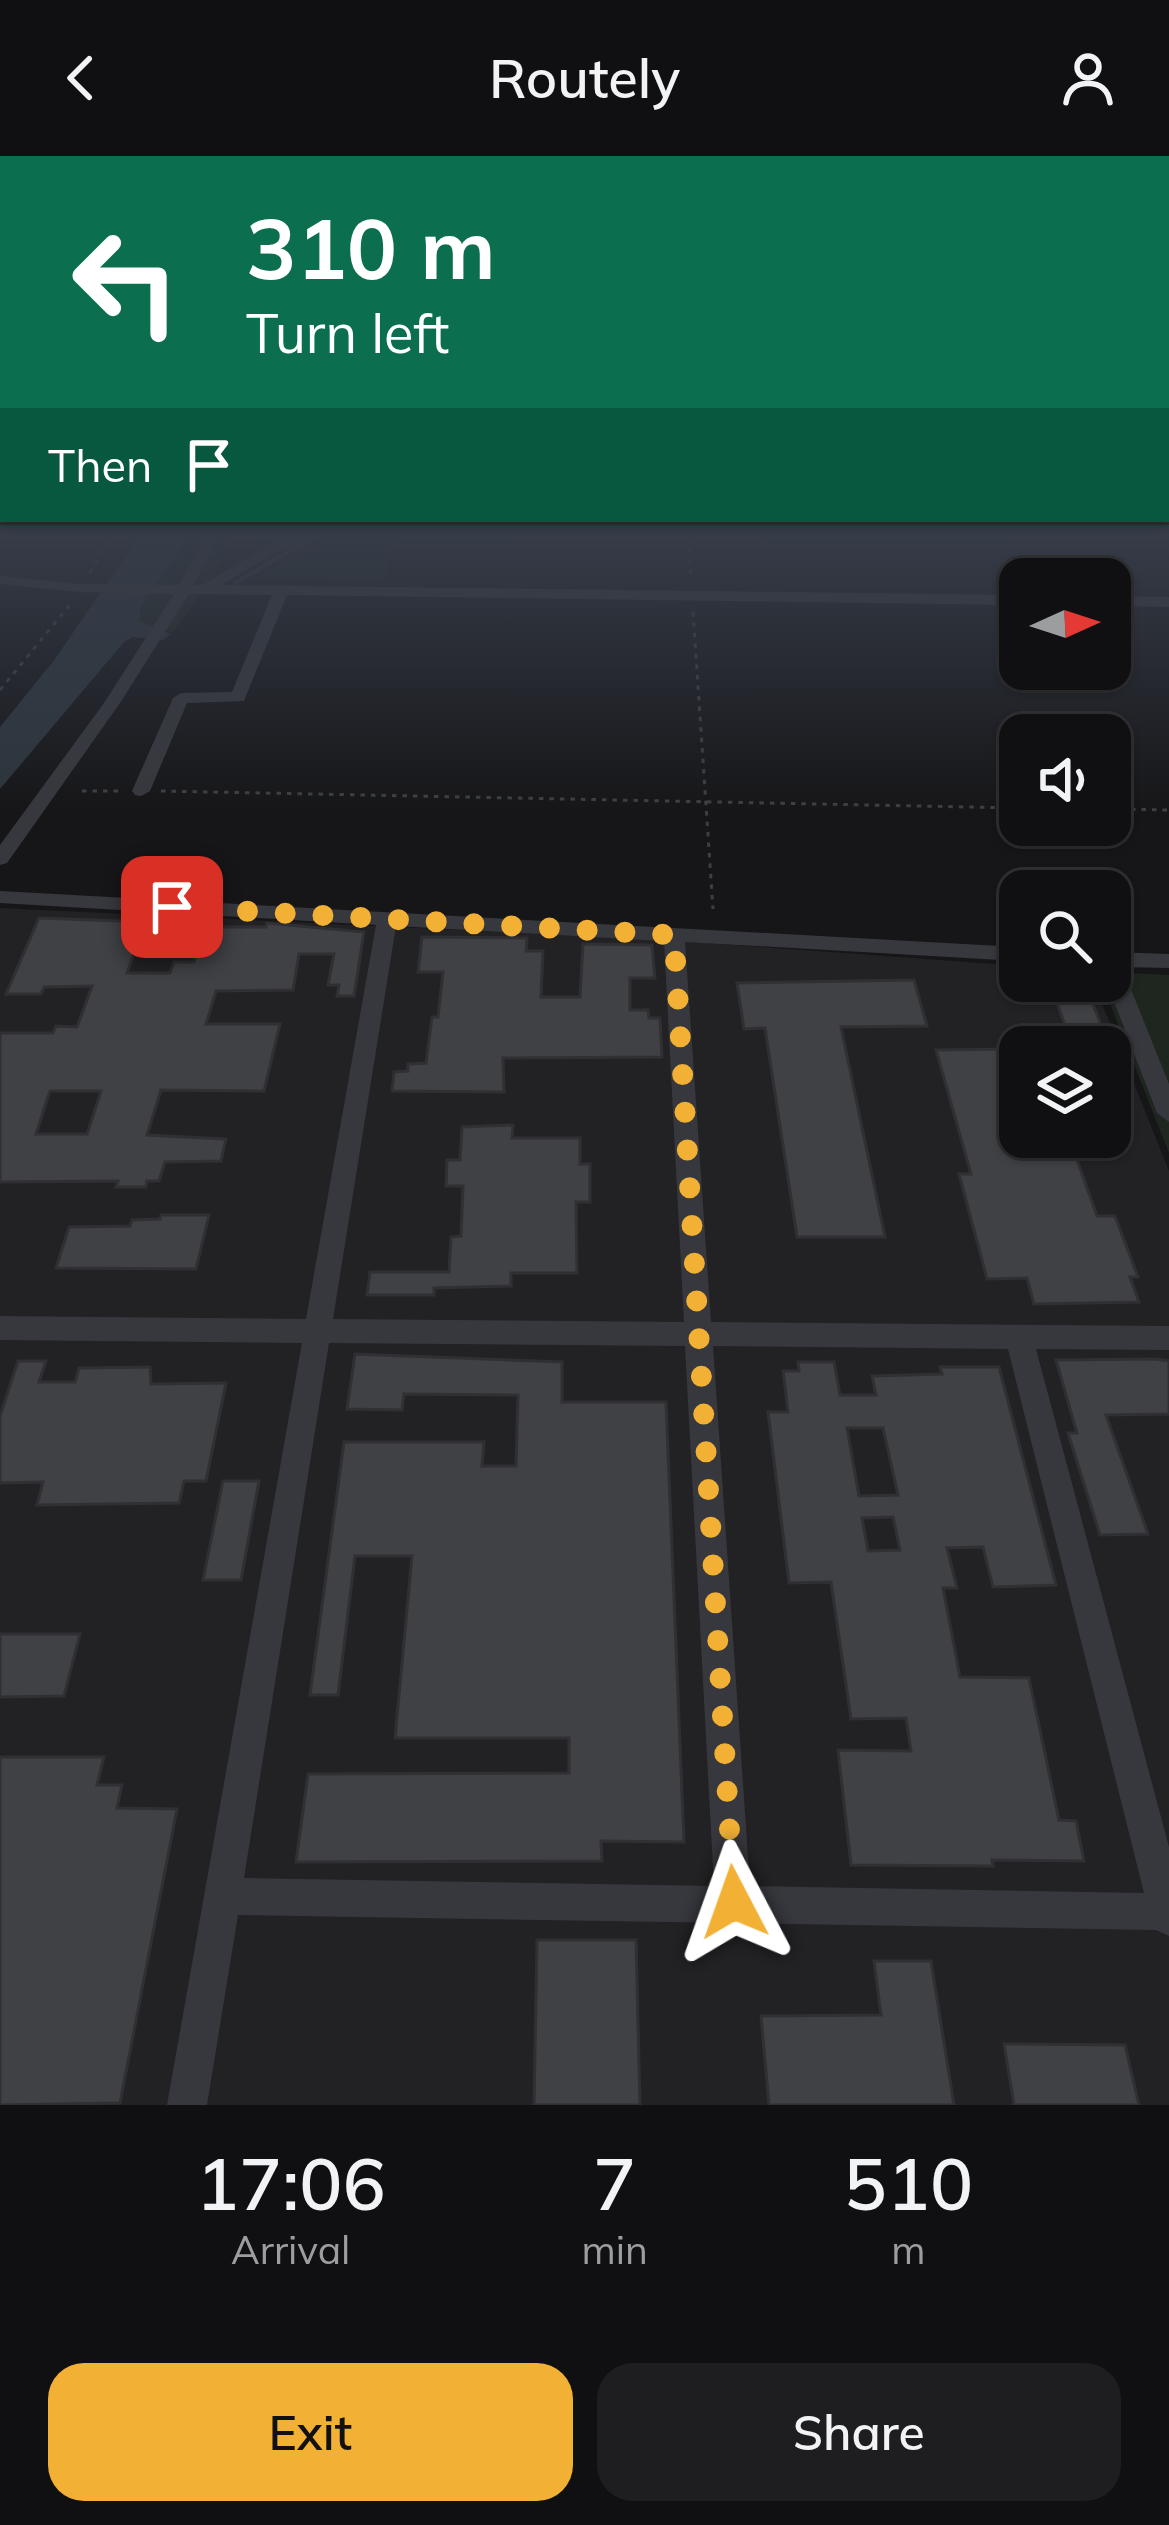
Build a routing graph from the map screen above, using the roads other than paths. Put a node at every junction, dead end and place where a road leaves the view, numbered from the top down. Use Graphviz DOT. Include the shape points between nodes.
graph roads {
  1 [pos="160,629"];
  2 [pos="266,629"];
  3 [pos="141,791"];
  4 [pos="0,859"];
  5 [pos="0,896"];
  6 [pos="387,920"];
  7 [pos="674,935"];
  8 [pos="999,953"];
  9 [pos="1169,961"];
  10 [pos="1131,962"];
  11 [pos="1126,1002"];
  12 [pos="1169,1113"];
  13 [pos="0,1328"];
  14 [pos="319,1330"];
  15 [pos="699,1335"];
  16 [pos="1018,1337"];
  17 [pos="1169,1337"];
  18 [pos="224,1896"];
  19 [pos="734,1902"];
  20 [pos="1169,1914"];
  21 [pos="187,2105"];
  1 -- 4 [label="street"];
  2 -- 3 [label="street" via="238,697 181,698"];
  5 -- 6 [label="street"];
  6 -- 7 [label="street"];
  6 -- 14 [label="street"];
  7 -- 8 [label="street"];
  7 -- 15 [label="street"];
  9 -- 10 [label="street"];
  11 -- 12 [label="street"];
  13 -- 14 [label="street"];
  14 -- 15 [label="street"];
  14 -- 18 [label="street"];
  15 -- 16 [label="street"];
  15 -- 19 [label="street"];
  16 -- 17 [label="street"];
  16 -- 20 [label="street"];
  18 -- 19 [label="street"];
  18 -- 21 [label="street"];
  19 -- 20 [label="street"];
}
